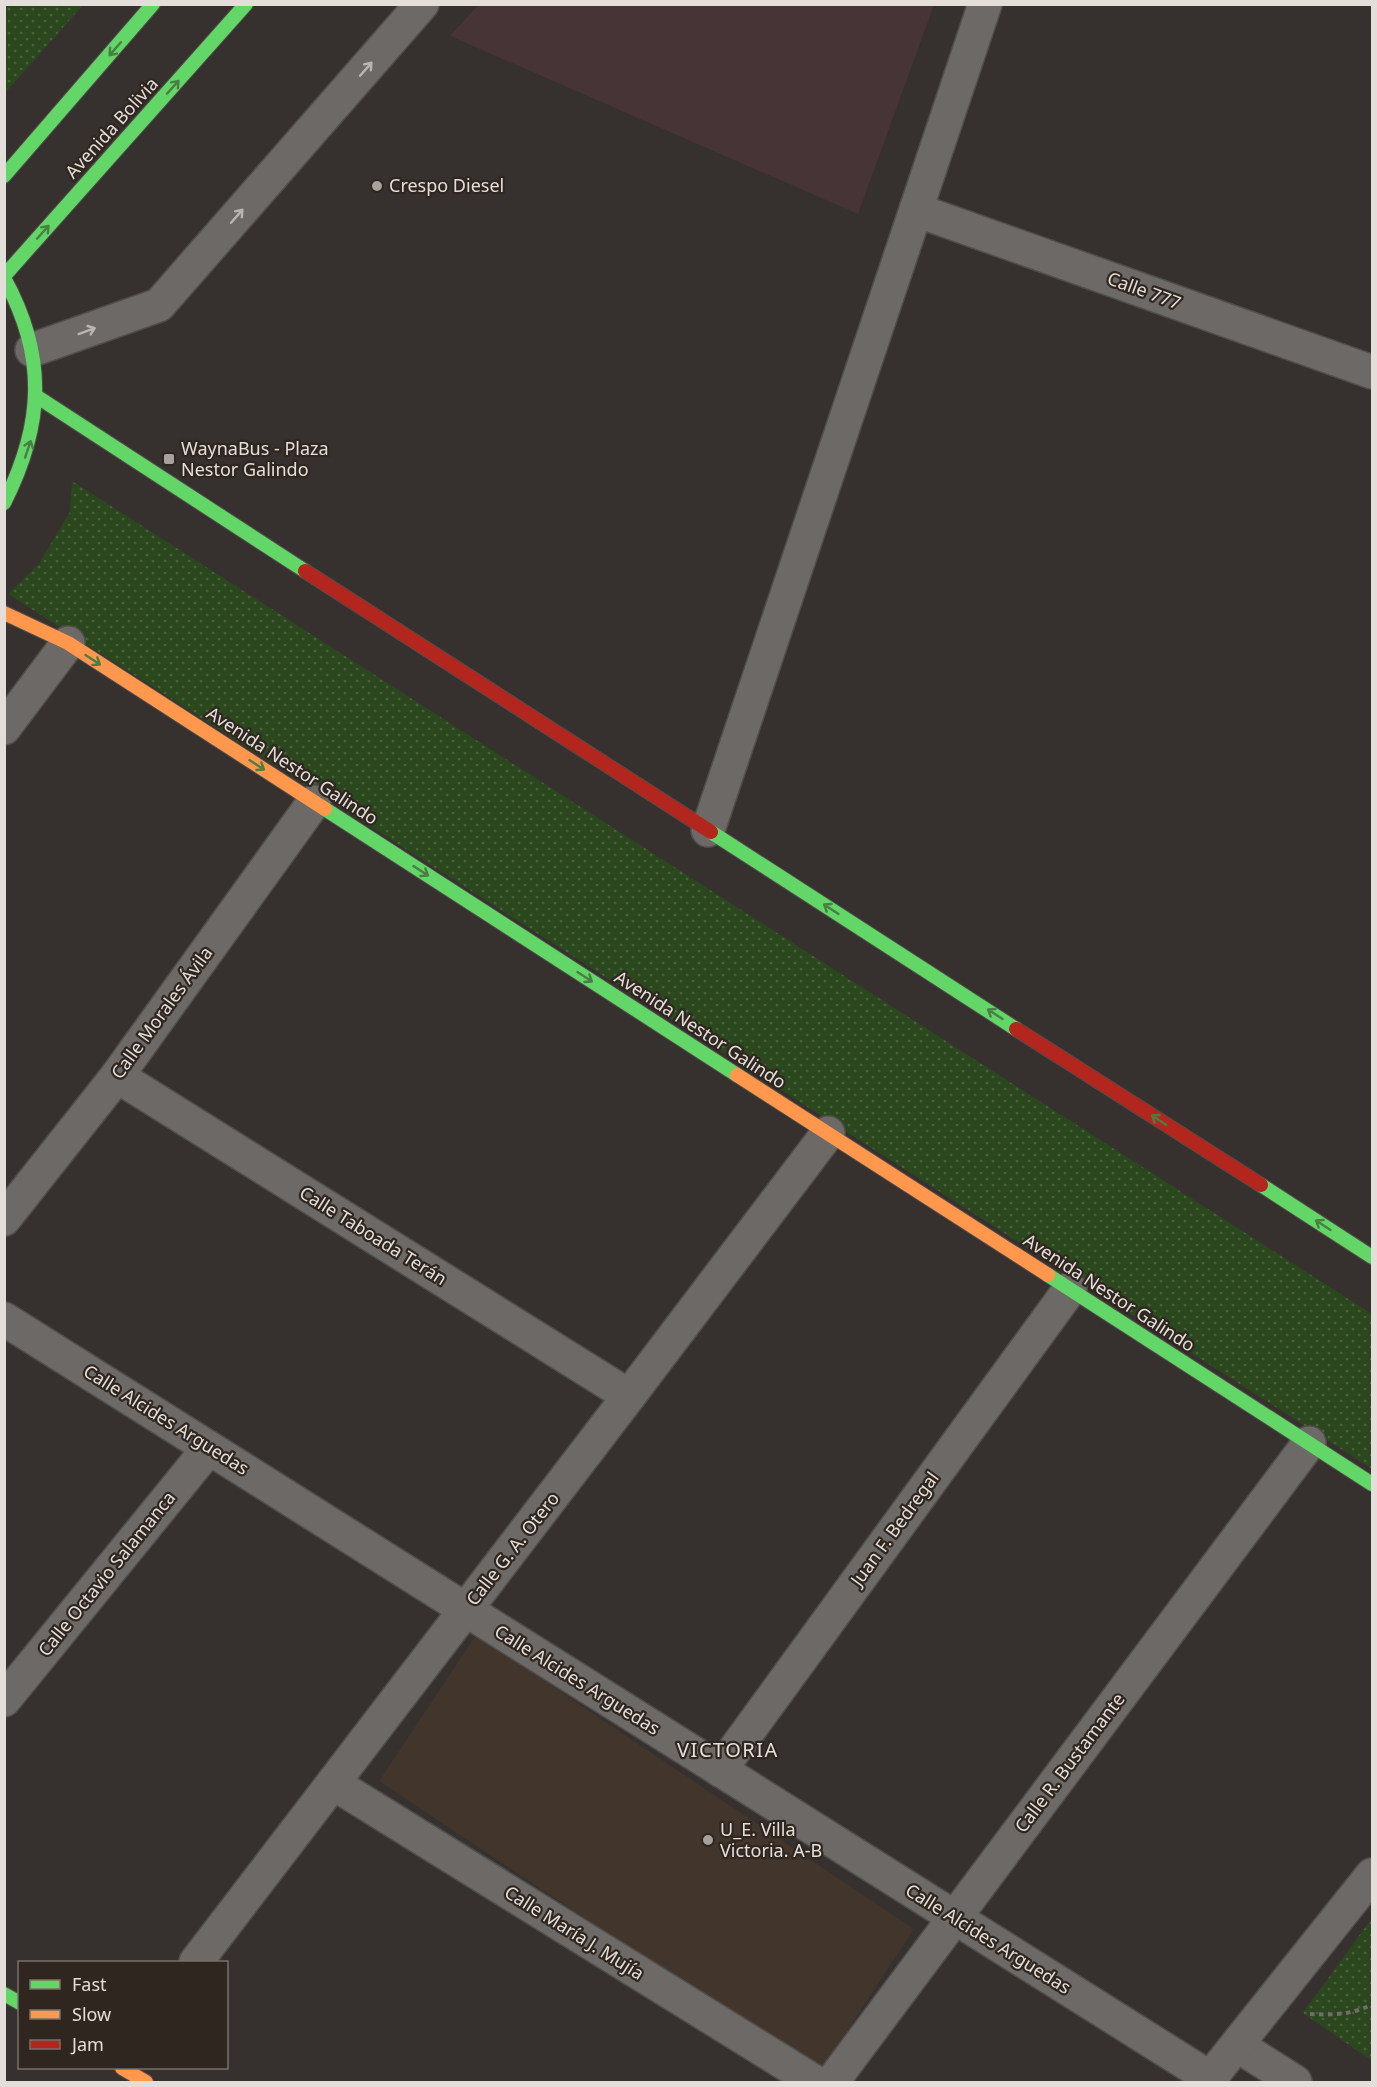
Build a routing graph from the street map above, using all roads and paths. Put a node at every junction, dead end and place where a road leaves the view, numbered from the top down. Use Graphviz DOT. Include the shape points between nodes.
graph roads {
  1 [pos="153,4"];
  2 [pos="246,4"];
  3 [pos="422,4"];
  4 [pos="985,4"];
  5 [pos="4,176"];
  6 [pos="916,210"];
  7 [pos="4,277"];
  8 [pos="32,350"];
  9 [pos="1372,372"];
  10 [pos="36,396"];
  11 [pos="4,503"];
  12 [pos="4,613"];
  13 [pos="68,643"];
  14 [pos="4,728"];
  15 [pos="314,802"];
  16 [pos="708,830"];
  17 [pos="117,1076"];
  18 [pos="828,1133"];
  19 [pos="4,1219"];
  20 [pos="1372,1257"];
  21 [pos="1070,1289"];
  22 [pos="4,1319"];
  23 [pos="629,1396"];
  24 [pos="1309,1443"];
  25 [pos="209,1448"];
  26 [pos="1372,1484"];
  27 [pos="466,1610"];
  28 [pos="4,1700"];
  29 [pos="720,1770"];
  30 [pos="333,1783"];
  31 [pos="1372,1875"];
  32 [pos="955,1918"];
  33 [pos="197,1961"];
  34 [pos="4,1994"];
  35 [pos="18,2002"];
  36 [pos="1372,2004"];
  37 [pos="1303,2013"];
  38 [pos="1237,2044"];
  39 [pos="125,2069"];
  40 [pos="1209,2080"];
  41 [pos="146,2082"];
  42 [pos="815,2082"];
  43 [pos="832,2082"];
  44 [pos="1295,2082"];
  1 -- 5 [label="street, one-way"];
  7 -- 2 [label="street, Avenida Bolivia, one-way"];
  8 -- 3 [label="street, one-way" via="159,305"];
  4 -- 6 [label="street"];
  6 -- 9 [label="street, Calle 777"];
  6 -- 16 [label="street"];
  7 -- 8 [label="street" via="22,312"];
  8 -- 10 [label="street"];
  11 -- 10 [label="street, one-way" via="31,441"];
  10 -- 16 [label="street"];
  12 -- 13 [label="street, Avenida Nestor Galindo"];
  13 -- 14 [label="street"];
  13 -- 15 [label="street, Avenida Nestor Galindo, one-way"];
  15 -- 17 [label="street, Calle Morales Ávila"];
  15 -- 18 [label="street, Avenida Nestor Galindo, one-way"];
  20 -- 16 [label="street, one-way"];
  17 -- 19 [label="street, Calle Morales Ávila"];
  17 -- 23 [label="street, Calle Taboada Terán"];
  18 -- 21 [label="street, Avenida Nestor Galindo"];
  18 -- 23 [label="street, Calle G. A. Otero"];
  21 -- 24 [label="street, Avenida Nestor Galindo"];
  21 -- 29 [label="street, Juan F. Bedregal"];
  22 -- 25 [label="street, Calle Alcides Arguedas"];
  23 -- 27 [label="street, Calle G. A. Otero"];
  24 -- 26 [label="street, Avenida Nestor Galindo"];
  24 -- 32 [label="street, Calle R. Bustamante"];
  25 -- 27 [label="street, Calle Alcides Arguedas"];
  25 -- 28 [label="street, Calle Octavio Salamanca"];
  27 -- 29 [label="street, Calle Alcides Arguedas"];
  27 -- 30 [label="street, Calle G. A. Otero"];
  29 -- 32 [label="street, Calle Alcides Arguedas"];
  30 -- 33 [label="street, Calle G. A. Otero"];
  30 -- 42 [label="street, Calle María J. Mujía"];
  31 -- 38 [label="street"];
  32 -- 40 [label="street, Calle Alcides Arguedas"];
  32 -- 43 [label="street, Calle R. Bustamante"];
  34 -- 35 [label="street"];
  36 -- 37 [label="path" via="1335,2016"];
  38 -- 40 [label="street"];
  38 -- 44 [label="street"];
  39 -- 41 [label="street"];
}
